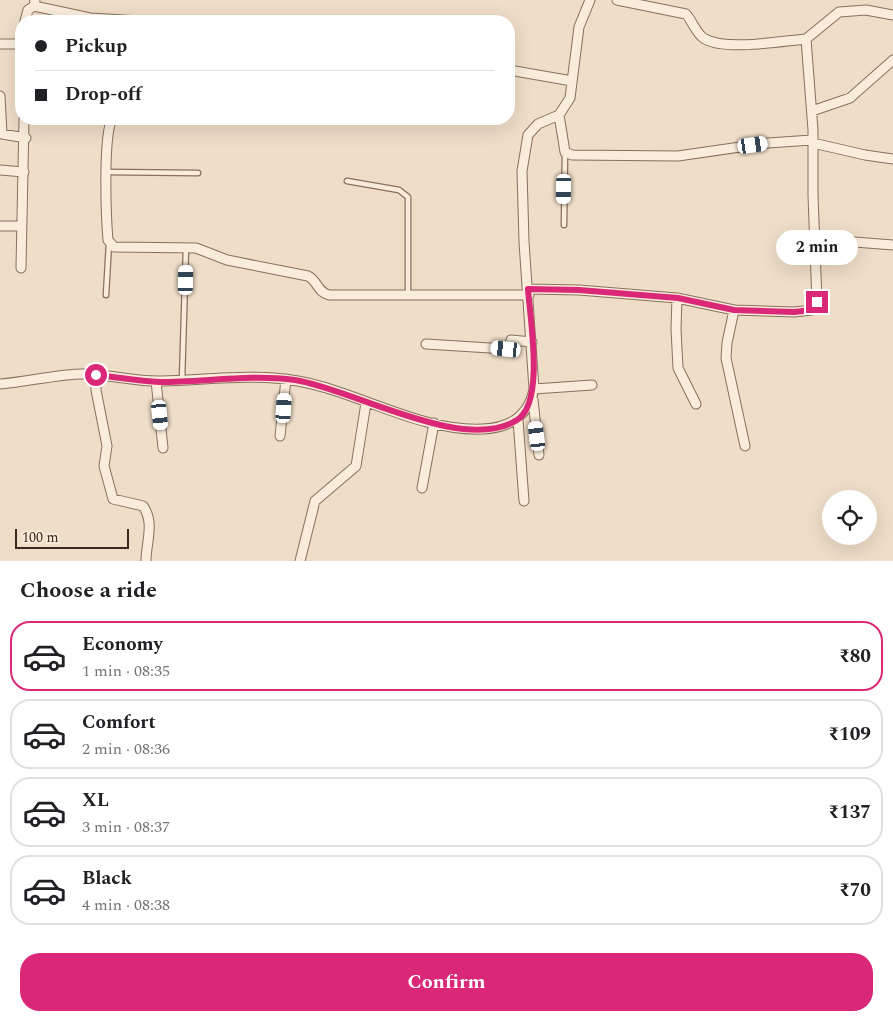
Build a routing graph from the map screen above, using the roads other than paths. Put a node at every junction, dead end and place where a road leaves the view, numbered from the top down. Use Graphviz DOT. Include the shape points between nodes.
graph roads {
  1 [pos="616,0"];
  2 [pos="587,1"];
  3 [pos="35,3"];
  4 [pos="27,15"];
  5 [pos="79,15"];
  6 [pos="893,15"];
  7 [pos="806,39"];
  8 [pos="0,44"];
  9 [pos="15,44"];
  10 [pos="893,60"];
  11 [pos="515,71"];
  12 [pos="572,81"];
  13 [pos="0,96"];
  14 [pos="812,111"];
  15 [pos="559,115"];
  16 [pos="25,125"];
  17 [pos="111,125"];
  18 [pos="1,135"];
  19 [pos="26,138"];
  20 [pos="813,141"];
  21 [pos="565,152"];
  22 [pos="893,159"];
  23 [pos="0,170"];
  24 [pos="24,172"];
  25 [pos="107,172"];
  26 [pos="198,173"];
  27 [pos="347,181"];
  28 [pos="564,225"];
  29 [pos="0,226"];
  30 [pos="22,226"];
  31 [pos="816,239"];
  32 [pos="109,243"];
  33 [pos="893,246"];
  34 [pos="186,248"];
  35 [pos="22,268"];
  36 [pos="528,292"];
  37 [pos="408,293"];
  38 [pos="106,295"];
  39 [pos="678,298"];
  40 [pos="734,310"];
  41 [pos="532,342"];
  42 [pos="426,344"];
  43 [pos="96,375"];
  44 [pos="286,379"];
  45 [pos="182,380"];
  46 [pos="156,381"];
  47 [pos="0,384"];
  48 [pos="592,385"];
  49 [pos="533,393"];
  50 [pos="366,403"];
  51 [pos="696,404"];
  52 [pos="518,420"];
  53 [pos="434,423"];
  54 [pos="280,436"];
  55 [pos="745,446"];
  56 [pos="163,448"];
  57 [pos="539,455"];
  58 [pos="422,488"];
  59 [pos="524,501"];
  60 [pos="146,561"];
  61 [pos="300,561"];
  1 -- 7 [label="street" via="686,14 700,35 710,41 755,44"];
  2 -- 12 [label="street" via="579,27"];
  3 -- 4 [label="street"];
  3 -- 5 [label="street"];
  6 -- 7 [label="street" via="866,10 839,12"];
  7 -- 14 [label="street"];
  8 -- 9 [label="street"];
  10 -- 14 [label="street" via="850,98"];
  11 -- 12 [label="street"];
  12 -- 15 [label="street" via="570,98"];
  13 -- 18 [label="street"];
  14 -- 20 [label="street"];
  15 -- 21 [label="street"];
  15 -- 36 [label="street" via="538,124 528,135 522,171"];
  16 -- 19 [label="street"];
  17 -- 25 [label="street"];
  18 -- 19 [label="street"];
  19 -- 24 [label="street"];
  20 -- 21 [label="street" via="768,143 678,156 572,155"];
  20 -- 22 [label="street"];
  20 -- 31 [label="street"];
  21 -- 28 [label="lane"];
  23 -- 24 [label="street"];
  24 -- 30 [label="street"];
  25 -- 26 [label="lane"];
  25 -- 32 [label="street"];
  27 -- 37 [label="lane" via="399,190 408,197"];
  29 -- 30 [label="street"];
  30 -- 35 [label="street"];
  31 -- 33 [label="street"];
  31 -- 40 [label="street" via="817,302 812,310"];
  32 -- 34 [label="street" via="114,247 127,248"];
  32 -- 38 [label="lane"];
  34 -- 37 [label="street" via="196,248 227,260 308,276 320,291 329,295"];
  34 -- 45 [label="lane"];
  36 -- 37 [label="street"];
  36 -- 39 [label="street" via="579,290"];
  36 -- 41 [label="street"];
  39 -- 40 [label="street"];
  39 -- 51 [label="street" via="678,368"];
  40 -- 55 [label="street" via="726,358"];
  41 -- 42 [label="street" via="511,340 506,349"];
  41 -- 49 [label="street"];
  43 -- 46 [label="street"];
  43 -- 47 [label="street"];
  43 -- 60 [label="street" via="107,446 104,466 113,499 143,506 148,514"];
  44 -- 45 [label="street"];
  44 -- 50 [label="street" via="352,395"];
  44 -- 54 [label="street"];
  45 -- 46 [label="street"];
  46 -- 56 [label="street"];
  48 -- 49 [label="street"];
  49 -- 52 [label="street" via="529,406"];
  49 -- 57 [label="street"];
  50 -- 53 [label="street"];
  50 -- 61 [label="street" via="356,466 315,501"];
  52 -- 53 [label="street" via="486,429"];
  52 -- 59 [label="street"];
  53 -- 58 [label="street"];
}
